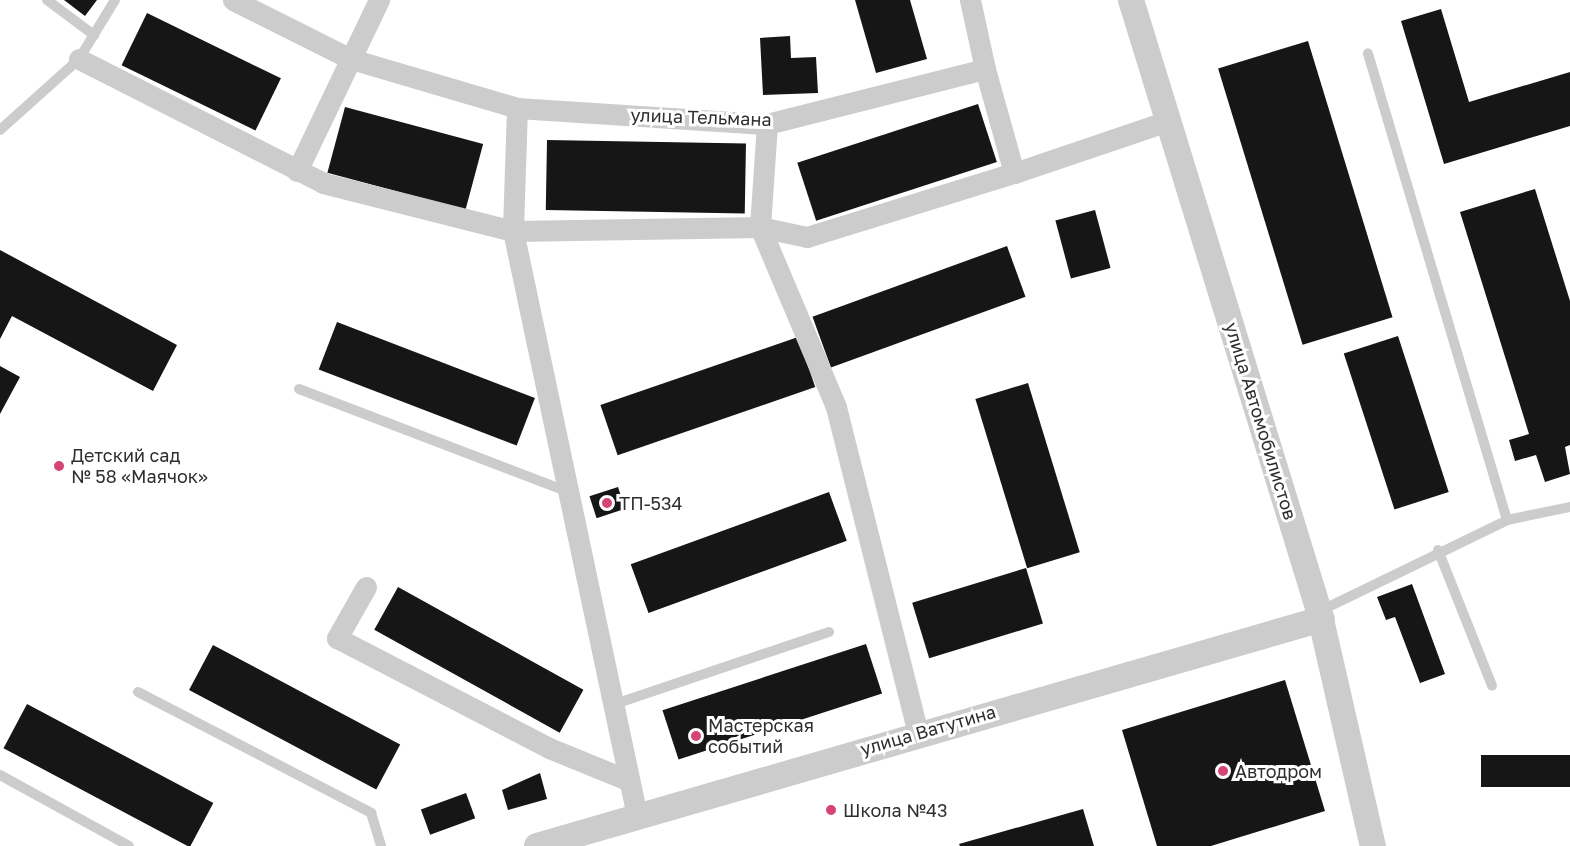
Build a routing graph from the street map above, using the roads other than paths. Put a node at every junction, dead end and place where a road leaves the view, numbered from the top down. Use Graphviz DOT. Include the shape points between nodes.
graph roads {
  1 [pos="47,0"];
  2 [pos="115,0"];
  3 [pos="233,0"];
  4 [pos="379,0"];
  5 [pos="970,0"];
  6 [pos="1131,0"];
  7 [pos="94,35"];
  8 [pos="1368,53"];
  9 [pos="80,59"];
  10 [pos="351,59"];
  11 [pos="985,69"];
  12 [pos="517,108"];
  13 [pos="1168,121"];
  14 [pos="767,124"];
  15 [pos="0,130"];
  16 [pos="297,171"];
  17 [pos="1014,173"];
  18 [pos="760,227"];
  19 [pos="513,231"];
  20 [pos="299,389"];
  21 [pos="564,490"];
  22 [pos="1570,507"];
  23 [pos="1507,520"];
  24 [pos="1438,550"];
  25 [pos="366,587"];
  26 [pos="1321,615"];
  27 [pos="829,632"];
  28 [pos="1492,686"];
  29 [pos="138,692"];
  30 [pos="611,705"];
  31 [pos="918,733"];
  32 [pos="0,775"];
  33 [pos="625,779"];
  34 [pos="637,816"];
  35 [pos="129,846"];
  36 [pos="381,846"];
  37 [pos="537,846"];
  38 [pos="1373,846"];
  1 -- 7 [label="lane"];
  2 -- 7 [label="lane"];
  3 -- 10 [label="street, улица Тельмана"];
  4 -- 10 [label="street"];
  5 -- 11 [label="street"];
  6 -- 13 [label="street, улица Автомобилистов"];
  7 -- 9 [label="lane"];
  8 -- 23 [label="lane"];
  9 -- 15 [label="lane"];
  9 -- 16 [label="street"];
  10 -- 12 [label="street, улица Тельмана"];
  10 -- 16 [label="street"];
  11 -- 14 [label="street, улица Тельмана"];
  11 -- 17 [label="street"];
  12 -- 14 [label="street, улица Тельмана"];
  12 -- 19 [label="street"];
  13 -- 17 [label="street"];
  13 -- 26 [label="street, улица Автомобилистов"];
  14 -- 18 [label="street"];
  16 -- 19 [label="street" via="324,183"];
  17 -- 18 [label="street" via="807,237"];
  18 -- 19 [label="street"];
  18 -- 31 [label="street" via="836,407"];
  19 -- 21 [label="street"];
  20 -- 21 [label="lane"];
  21 -- 30 [label="street"];
  22 -- 23 [label="lane"];
  23 -- 24 [label="lane"];
  24 -- 26 [label="lane"];
  24 -- 28 [label="lane"];
  25 -- 33 [label="street" via="337,638 549,748"];
  26 -- 31 [label="street, улица Ватутина"];
  26 -- 38 [label="street, улица Автомобилистов"];
  27 -- 30 [label="lane"];
  29 -- 36 [label="lane" via="371,813"];
  30 -- 33 [label="street"];
  31 -- 34 [label="street, улица Ватутина"];
  32 -- 35 [label="lane"];
  33 -- 34 [label="street"];
  34 -- 37 [label="street, улица Ватутина"];
}
